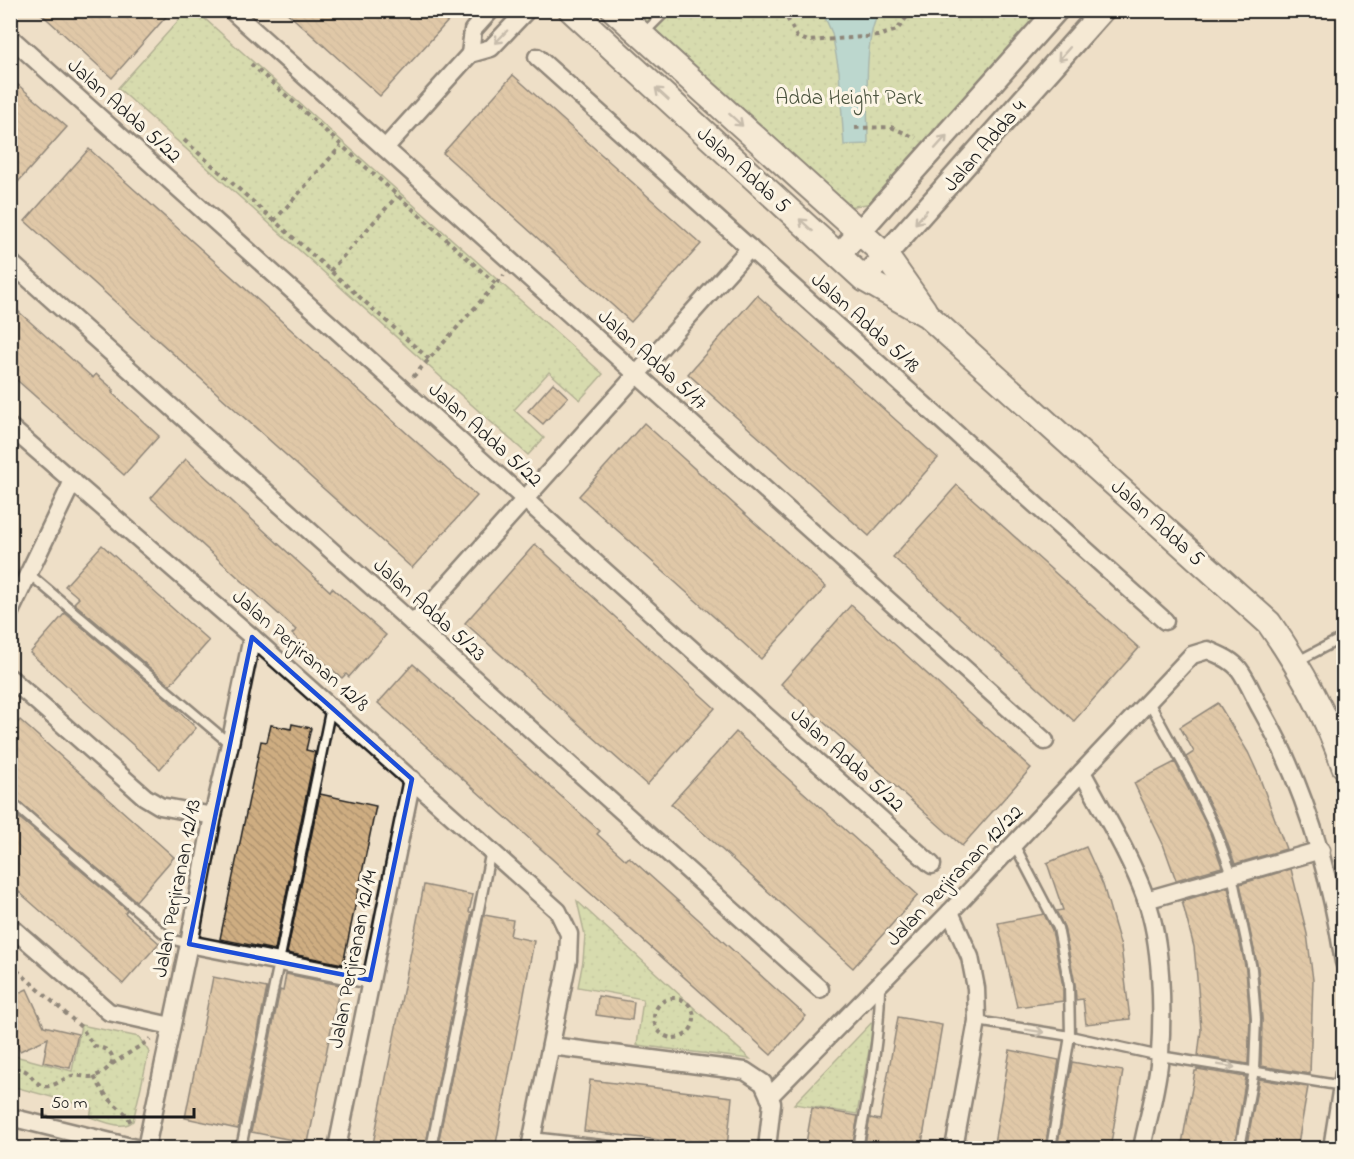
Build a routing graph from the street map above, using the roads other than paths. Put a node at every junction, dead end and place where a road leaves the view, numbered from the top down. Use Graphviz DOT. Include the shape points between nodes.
graph roads {
  1 [pos="231,10"];
  2 [pos="491,10"];
  3 [pos="527,10"];
  4 [pos="571,10"];
  5 [pos="614,10"];
  6 [pos="667,10"];
  7 [pos="1057,10"];
  8 [pos="1102,10"];
  9 [pos="642,35"];
  10 [pos="10,37"];
  11 [pos="470,54"];
  12 [pos="537,57"];
  13 [pos="385,148"];
  14 [pos="860,232"];
  15 [pos="750,248"];
  16 [pos="839,255"];
  17 [pos="886,256"];
  18 [pos="10,262"];
  19 [pos="864,279"];
  20 [pos="927,315"];
  21 [pos="637,375"];
  22 [pos="10,426"];
  23 [pos="73,481"];
  24 [pos="525,499"];
  25 [pos="28,573"];
  26 [pos="10,612"];
  27 [pos="1165,621"];
  28 [pos="414,624"];
  29 [pos="252,636"];
  30 [pos="1344,641"];
  31 [pos="1296,662"];
  32 [pos="10,678"];
  33 [pos="1149,702"];
  34 [pos="331,706"];
  35 [pos="1046,741"];
  36 [pos="230,744"];
  37 [pos="1344,766"];
  38 [pos="1082,772"];
  39 [pos="412,779"];
  40 [pos="10,801"];
  41 [pos="213,816"];
  42 [pos="1014,844"];
  43 [pos="491,850"];
  44 [pos="1321,850"];
  45 [pos="932,865"];
  46 [pos="1232,875"];
  47 [pos="1146,900"];
  48 [pos="950,912"];
  49 [pos="10,926"];
  50 [pos="189,944"];
  51 [pos="1344,962"];
  52 [pos="280,963"];
  53 [pos="370,980"];
  54 [pos="880,984"];
  55 [pos="820,989"];
  56 [pos="977,1021"];
  57 [pos="171,1026"];
  58 [pos="1070,1036"];
  59 [pos="551,1046"];
  60 [pos="1160,1056"];
  61 [pos="1254,1070"];
  62 [pos="1343,1079"];
  63 [pos="769,1097"];
  64 [pos="10,1117"];
  65 [pos="135,1140"];
  66 [pos="531,1143"];
  67 [pos="146,1149"];
  68 [pos="241,1149"];
  69 [pos="337,1149"];
  70 [pos="431,1149"];
  71 [pos="628,1149"];
  72 [pos="767,1149"];
  73 [pos="858,1149"];
  74 [pos="954,1149"];
  75 [pos="1051,1149"];
  76 [pos="1142,1149"];
  77 [pos="1240,1149"];
  78 [pos="1332,1149"];
  1 -- 13 [label="street, Jalan Adda 5/17"];
  2 -- 11 [label="street" via="473,30"];
  3 -- 11 [label="street, one-way" via="491,48"];
  16 -- 4 [label="main road, Jalan Adda 5, one-way"];
  5 -- 9 [label="main road, Jalan Adda 5"];
  6 -- 9 [label="lane"];
  14 -- 7 [label="street, Jalan Adda 4, one-way"];
  8 -- 17 [label="street, Jalan Adda 4, one-way"];
  9 -- 14 [label="main road, Jalan Adda 5, one-way"];
  10 -- 24 [label="street, Jalan Adda 5/22"];
  11 -- 13 [label="street"];
  12 -- 15 [label="street, Jalan Adda 5/18"];
  13 -- 21 [label="street, Jalan Adda 5/17"];
  14 -- 16 [label="street, Jalan Adda 4"];
  14 -- 17 [label="main road, Jalan Adda 5"];
  15 -- 21 [label="street"];
  15 -- 27 [label="street, Jalan Adda 5/18"];
  16 -- 19 [label="main road, Jalan Adda 5"];
  17 -- 19 [label="street, Jalan Adda 4"];
  17 -- 20 [label="main road, Jalan Adda 5"];
  18 -- 28 [label="street, Jalan Adda 5/23"];
  19 -- 20 [label="main road, Jalan Adda 5"];
  20 -- 31 [label="main road, Jalan Adda 5" via="1236,591 1269,623"];
  21 -- 24 [label="street"];
  21 -- 35 [label="street, Jalan Adda 5/17"];
  22 -- 23 [label="street, Jalan Perjiranan 12/8"];
  23 -- 25 [label="street"];
  23 -- 29 [label="street, Jalan Perjiranan 12/8"];
  24 -- 28 [label="street"];
  24 -- 45 [label="street, Jalan Adda 5/22"];
  25 -- 26 [label="street"];
  25 -- 36 [label="lane"];
  28 -- 55 [label="street, Jalan Adda 5/23"];
  29 -- 34 [label="street, Jalan Perjiranan 12/8"];
  29 -- 36 [label="street, Jalan Perjiranan 12/13"];
  30 -- 31 [label="lane" via="1325,645"];
  31 -- 37 [label="main road, Jalan Adda 5" via="1334,736"];
  32 -- 41 [label="street" via="145,797 160,806"];
  33 -- 38 [label="street, Jalan Perjiranan 12/22"];
  33 -- 44 [label="street, Jalan Perjiranan 12/22" via="1192,655 1208,650 1225,657 1238,669 1272,728 1300,788"];
  33 -- 46 [label="lane" via="1216,831"];
  34 -- 39 [label="street, Jalan Perjiranan 12/8"];
  34 -- 52 [label="lane"];
  36 -- 41 [label="street, Jalan Perjiranan 12/13"];
  38 -- 42 [label="street, Jalan Perjiranan 12/22"];
  38 -- 47 [label="street"];
  39 -- 43 [label="street, Jalan Perjiranan 12/8"];
  39 -- 53 [label="street, Jalan Perjiranan 12/14"];
  40 -- 50 [label="lane" via="170,939"];
  41 -- 50 [label="street, Jalan Perjiranan 12/13"];
  42 -- 48 [label="street, Jalan Perjiranan 12/22"];
  42 -- 58 [label="lane" via="1058,928 1069,985"];
  43 -- 59 [label="street, Jalan Perjiranan 12/8" via="558,911 569,934 568,960"];
  43 -- 70 [label="lane"];
  44 -- 46 [label="street"];
  44 -- 51 [label="street"];
  46 -- 47 [label="street"];
  46 -- 61 [label="lane" via="1252,969 1256,1019"];
  47 -- 60 [label="street" via="1159,956"];
  48 -- 54 [label="street, Jalan Perjiranan 12/22"];
  48 -- 56 [label="street" via="970,957"];
  49 -- 57 [label="street" via="109,1012"];
  50 -- 52 [label="street"];
  50 -- 57 [label="street, Jalan Perjiranan 12/13"];
  52 -- 53 [label="street"];
  52 -- 68 [label="lane"];
  53 -- 69 [label="street, Jalan Perjiranan 12/14"];
  54 -- 63 [label="street, Jalan Perjiranan 12/22"];
  54 -- 73 [label="lane" via="876,1048"];
  56 -- 58 [label="lane, one-way"];
  56 -- 74 [label="street"];
  57 -- 67 [label="street, Jalan Perjiranan 12/13"];
  58 -- 60 [label="lane"];
  58 -- 75 [label="lane"];
  59 -- 63 [label="street" via="745,1071 763,1083"];
  59 -- 66 [label="street"];
  60 -- 61 [label="lane, one-way"];
  60 -- 76 [label="street"];
  61 -- 62 [label="lane"];
  61 -- 77 [label="lane"];
  62 -- 78 [label="street"];
  63 -- 72 [label="street" via="772,1103"];
  64 -- 65 [label="street"];
  66 -- 71 [label="lane"];
}
